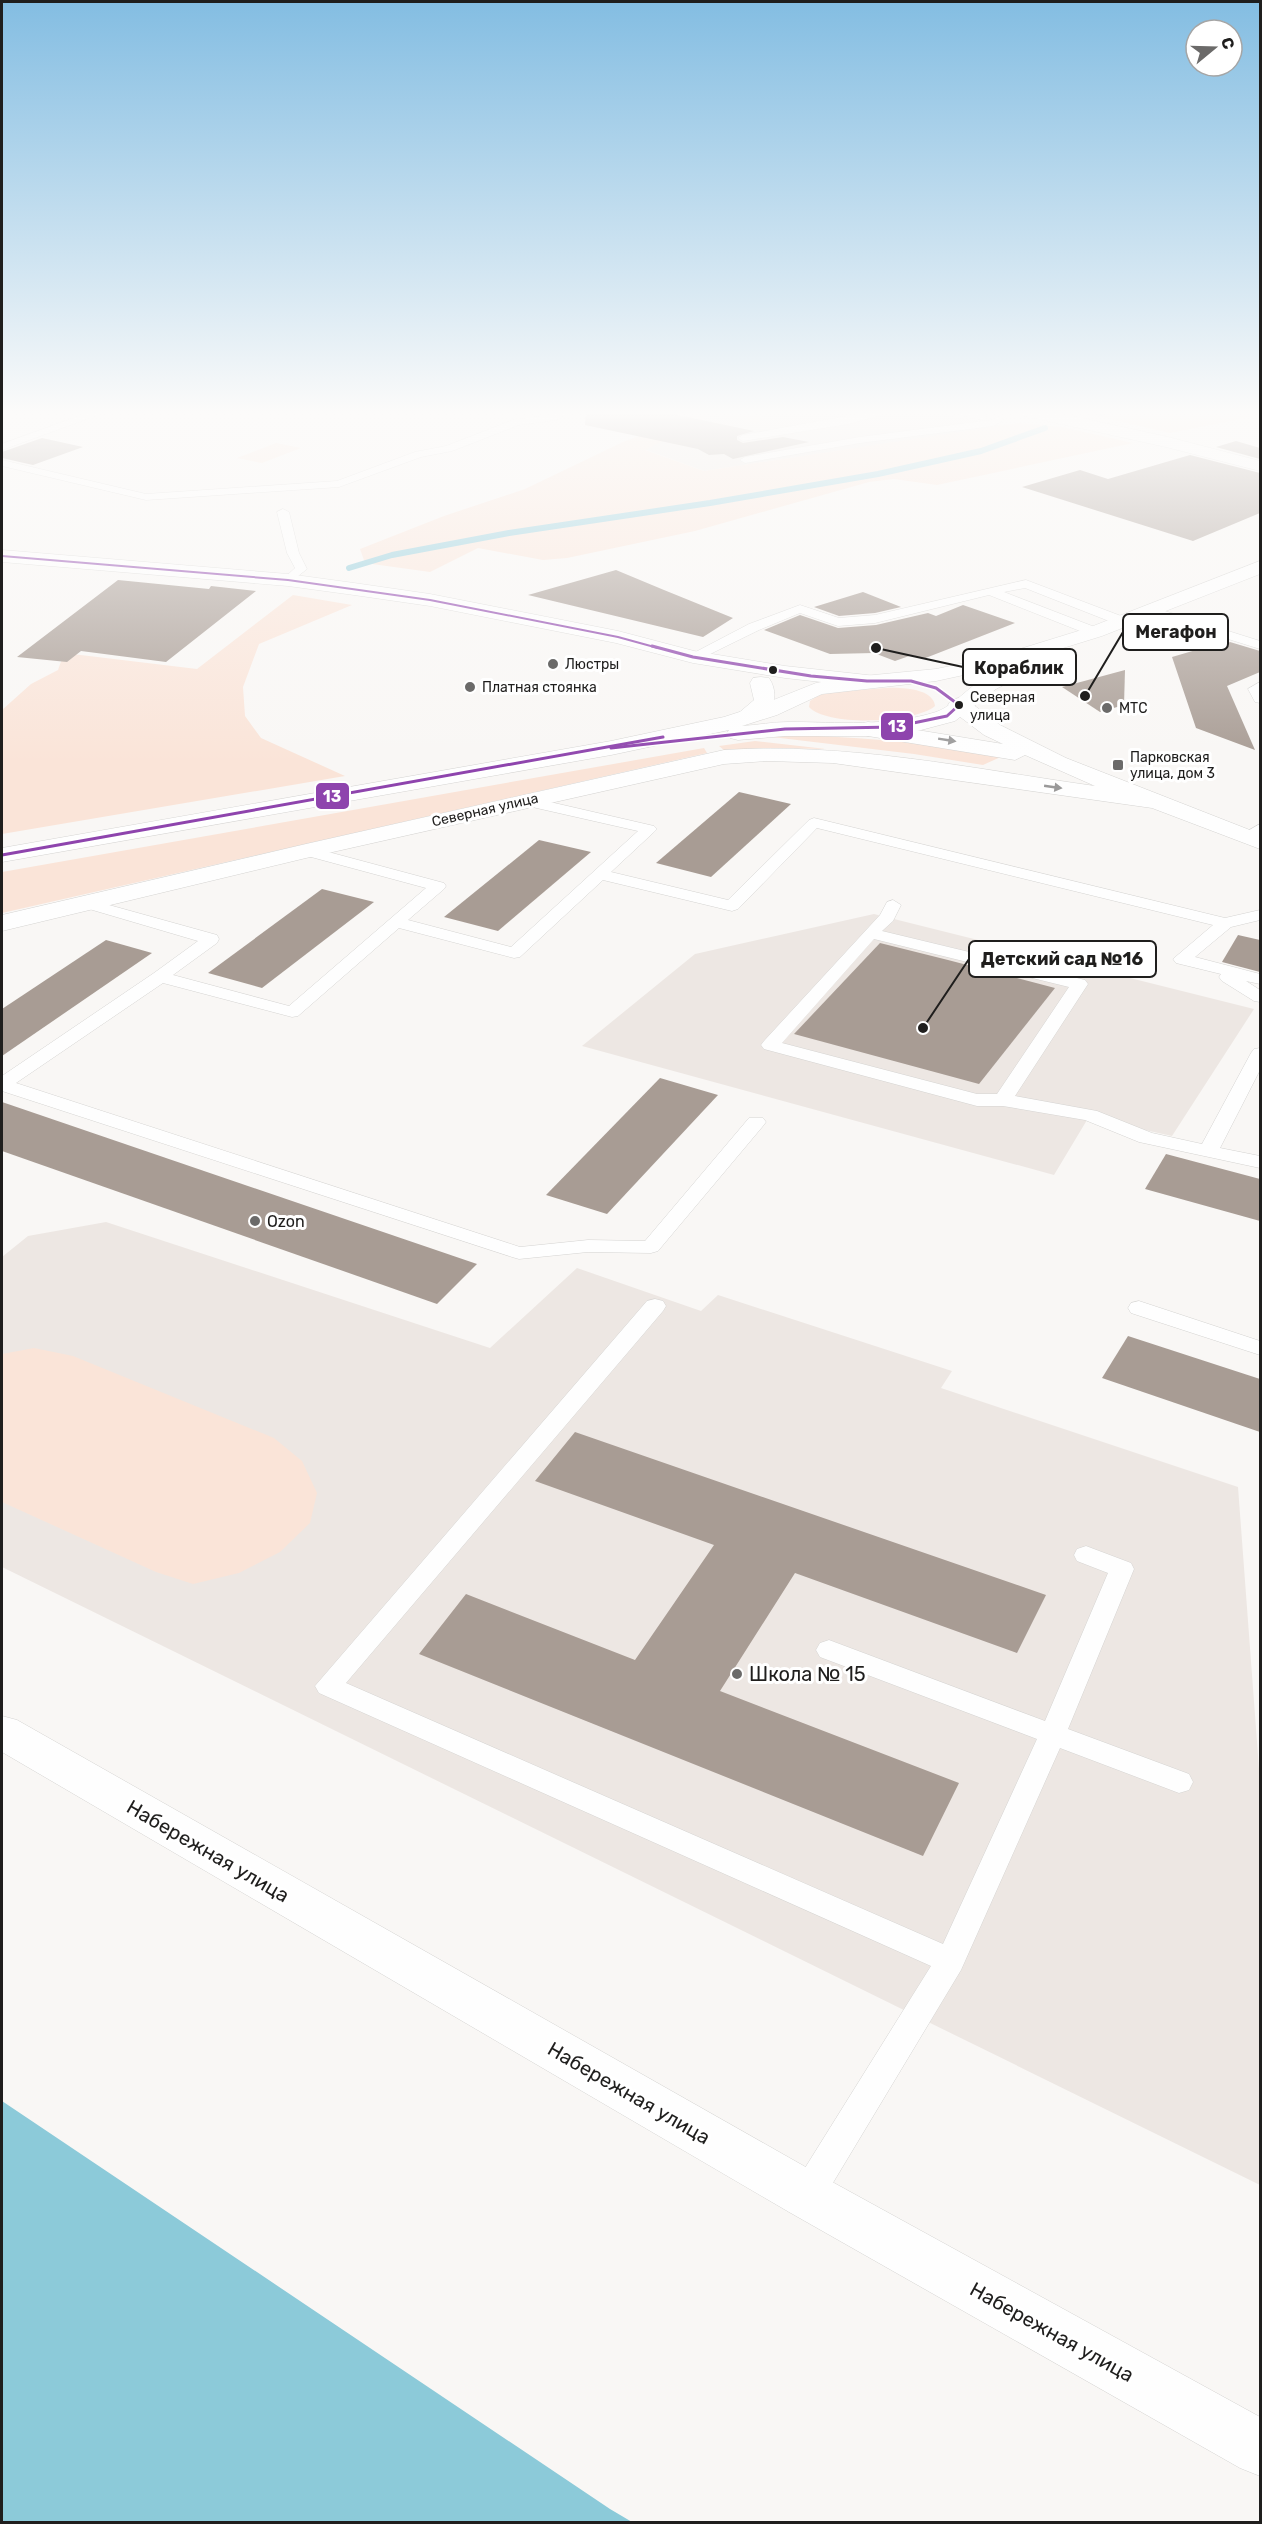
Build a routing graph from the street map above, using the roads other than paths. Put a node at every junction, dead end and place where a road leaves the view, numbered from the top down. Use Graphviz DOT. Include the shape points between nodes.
graph roads {
  1 [pos="287,529"];
  2 [pos="2,556"];
  3 [pos="1260,567"];
  4 [pos="288,580"];
  5 [pos="989,591"];
  6 [pos="1149,610"];
  7 [pos="1124,622"];
  8 [pos="1095,632"];
  9 [pos="1260,645"];
  10 [pos="693,657"];
  11 [pos="878,680"];
  12 [pos="761,683"];
  13 [pos="1260,686"];
  14 [pos="790,699"];
  15 [pos="1260,699"];
  16 [pos="959,705"];
  17 [pos="746,717"];
  18 [pos="860,729"];
  19 [pos="611,748"];
  20 [pos="1019,753"];
  21 [pos="1058,763"];
  22 [pos="975,776"];
  23 [pos="524,801"];
  24 [pos="1160,802"];
  25 [pos="1256,836"];
  26 [pos="306,851"];
  27 [pos="2,855"];
  28 [pos="599,874"];
  29 [pos="85,903"];
  30 [pos="893,905"];
  31 [pos="1260,915"];
  32 [pos="396,922"];
  33 [pos="2,923"];
  34 [pos="1225,923"];
  35 [pos="870,933"];
  36 [pos="1212,967"];
  37 [pos="160,977"];
  38 [pos="1260,979"];
  39 [pos="1260,997"];
  40 [pos="1260,1053"];
  41 [pos="2,1085"];
  42 [pos="1003,1100"];
  43 [pos="756,1122"];
  44 [pos="1209,1150"];
  45 [pos="1260,1162"];
  46 [pos="656,1306"];
  47 [pos="1139,1308"];
  48 [pos="1260,1348"];
  49 [pos="1086,1555"];
  50 [pos="829,1650"];
  51 [pos="2,1732"];
  52 [pos="1053,1734"];
  53 [pos="1179,1782"];
  54 [pos="950,1961"];
  55 [pos="807,2195"];
  56 [pos="1260,2448"];
  1 -- 4 [label="lane" via="301,569"];
  2 -- 4 [label="street"];
  3 -- 6 [label="street"];
  4 -- 10 [label="street" via="429,600 618,637"];
  5 -- 7 [label="lane" via="1026,584"];
  5 -- 8 [label="lane"];
  5 -- 10 [label="lane" via="875,619 838,621 800,609"];
  6 -- 7 [label="street"];
  6 -- 9 [label="lane"];
  7 -- 8 [label="street"];
  8 -- 11 [label="street" via="965,670"];
  8 -- 16 [label="street" via="988,684"];
  10 -- 11 [label="street" via="793,674"];
  10 -- 12 [label="street"];
  11 -- 14 [label="street" via="816,688"];
  11 -- 16 [label="street" via="911,681 936,688"];
  12 -- 14 [label="street"];
  12 -- 17 [label="street" via="765,702"];
  13 -- 15 [label="lane" via="1255,689"];
  14 -- 17 [label="street"];
  14 -- 18 [label="street" via="800,715 808,719 831,727"];
  16 -- 18 [label="street" via="937,719"];
  16 -- 21 [label="street" via="992,730"];
  17 -- 19 [label="street"];
  18 -- 19 [label="street" via="754,731"];
  18 -- 20 [label="street, one-way"];
  19 -- 27 [label="street"];
  20 -- 21 [label="street"];
  20 -- 22 [label="street" via="1031,759 1035,770 1013,777"];
  21 -- 24 [label="street"];
  22 -- 23 [label="street, Северная улица" via="833,756 767,754 724,757"];
  22 -- 24 [label="street, one-way"];
  23 -- 26 [label="street, Северная улица"];
  23 -- 28 [label="lane" via="649,830"];
  24 -- 25 [label="street"];
  26 -- 29 [label="street, Северная улица"];
  26 -- 32 [label="lane" via="438,886"];
  28 -- 32 [label="lane" via="514,953"];
  28 -- 34 [label="lane" via="732,906 814,823"];
  29 -- 33 [label="street, Северная улица"];
  29 -- 37 [label="lane" via="211,939"];
  30 -- 35 [label="lane"];
  31 -- 34 [label="lane"];
  32 -- 37 [label="lane" via="292,1012"];
  34 -- 36 [label="lane" via="1182,959"];
  35 -- 42 [label="lane" via="1079,984"];
  35 -- 42 [label="lane" via="770,1045 977,1100"];
  36 -- 38 [label="lane"];
  36 -- 39 [label="lane"];
  37 -- 41 [label="lane"];
  40 -- 44 [label="lane"];
  41 -- 43 [label="lane" via="519,1253 588,1246 651,1247"];
  42 -- 44 [label="lane" via="1090,1115 1146,1138"];
  44 -- 45 [label="lane"];
  46 -- 54 [label="lane" via="328,1686"];
  47 -- 48 [label="lane"];
  49 -- 52 [label="lane" via="1122,1569"];
  50 -- 52 [label="lane"];
  51 -- 55 [label="street, Набережная улица"];
  52 -- 53 [label="lane"];
  52 -- 54 [label="lane"];
  54 -- 55 [label="lane"];
  55 -- 56 [label="street, Набережная улица"];
}
